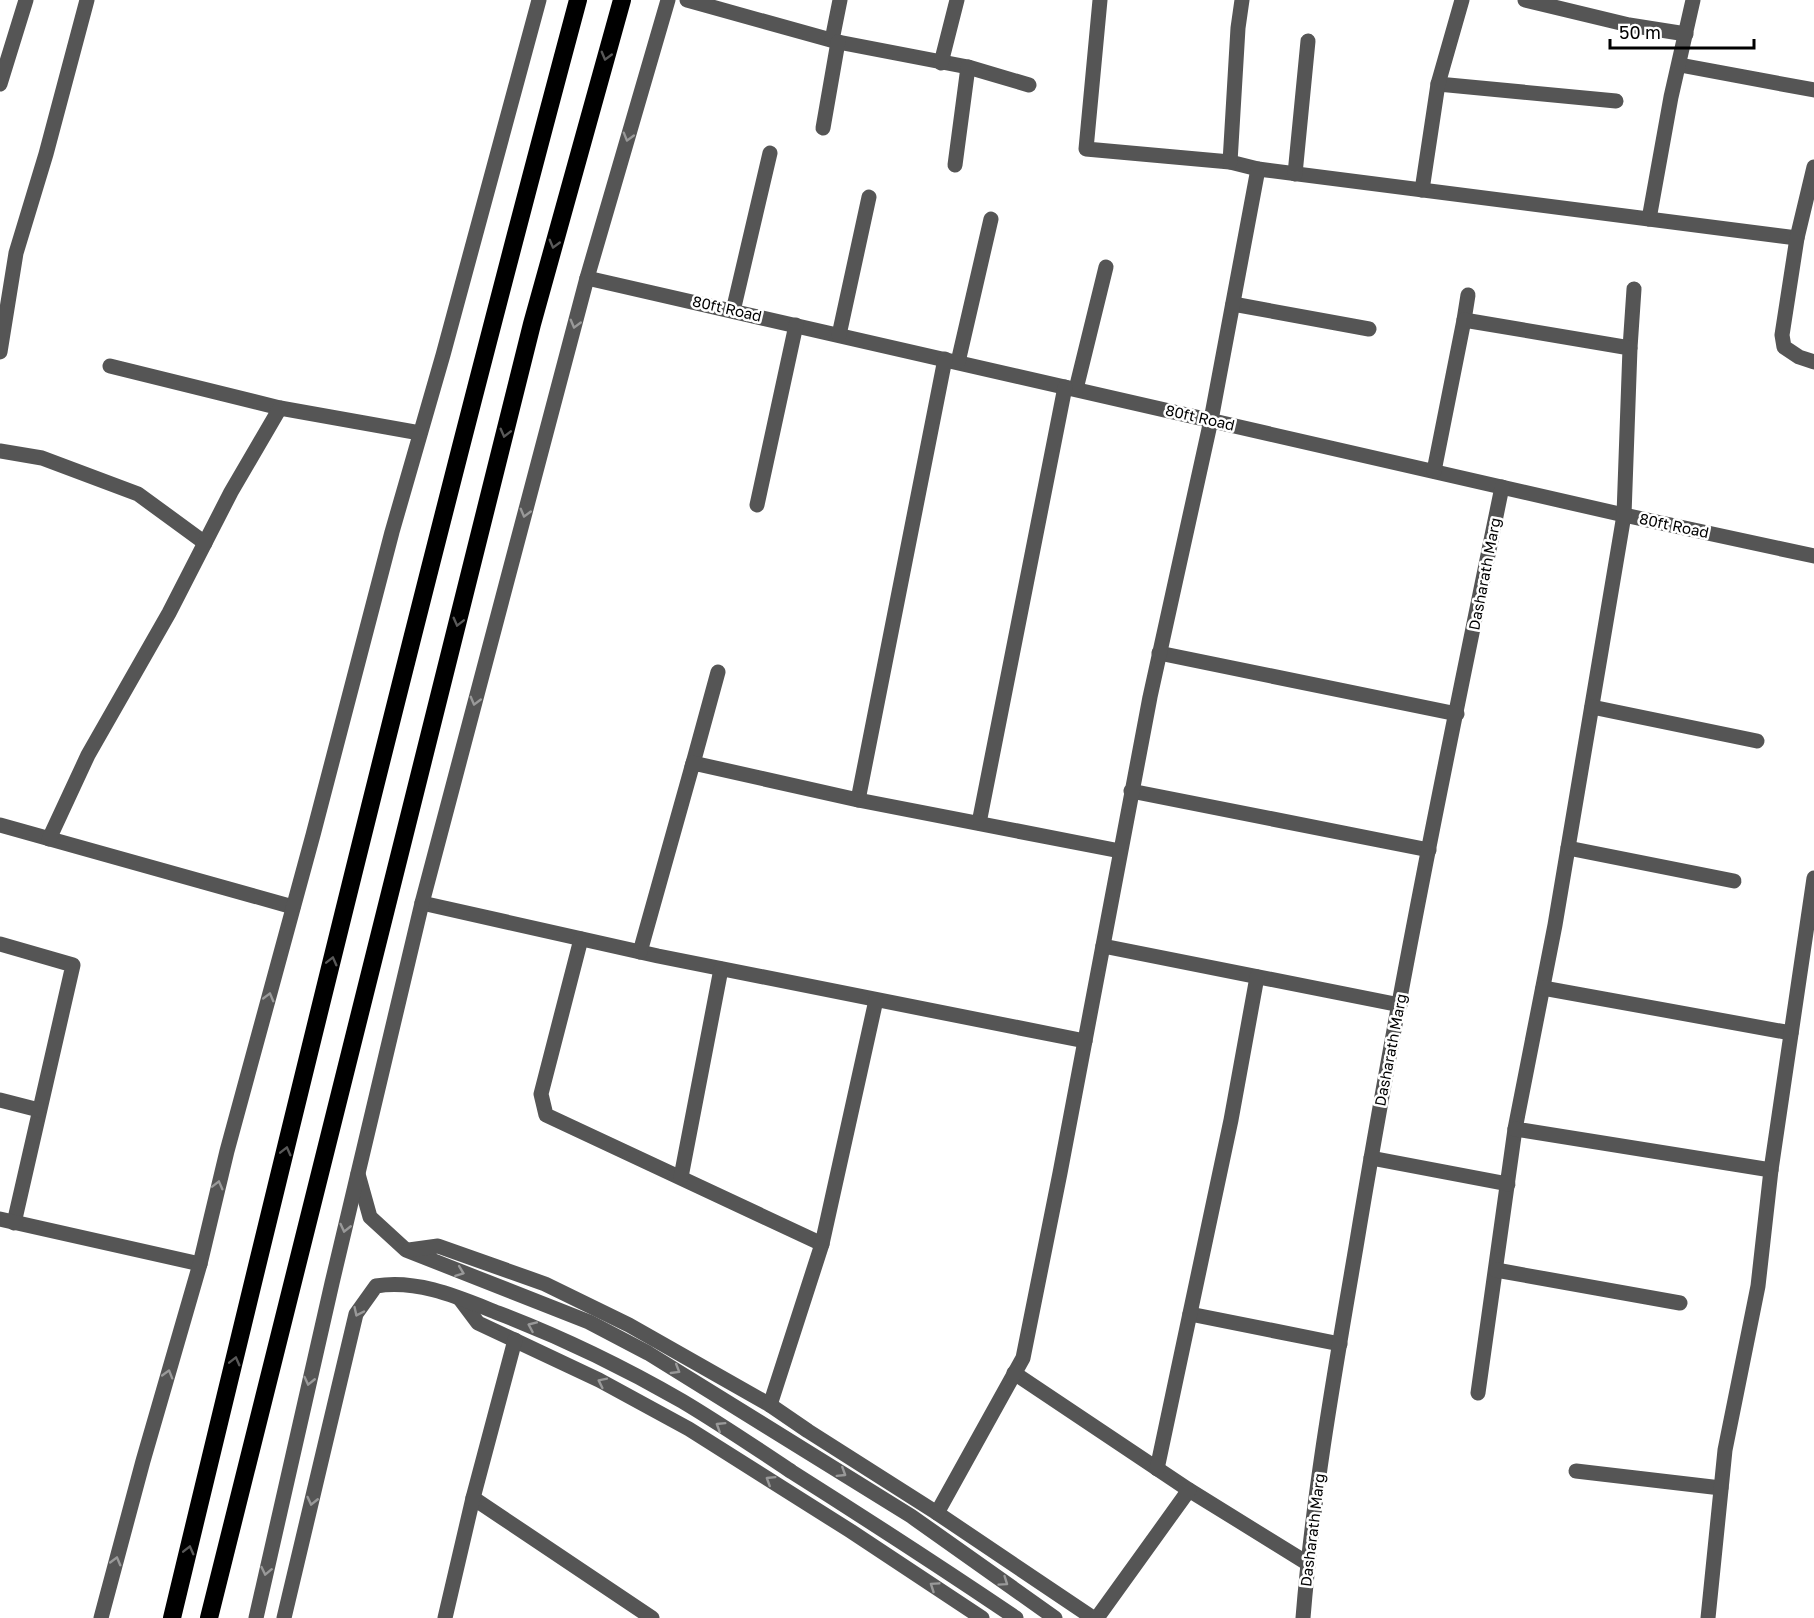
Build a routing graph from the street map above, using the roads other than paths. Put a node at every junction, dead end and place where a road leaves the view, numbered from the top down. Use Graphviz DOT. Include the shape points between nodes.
graph roads {
  1 [pos="26,0"];
  2 [pos="87,0"];
  3 [pos="539,0"];
  4 [pos="578,0"];
  5 [pos="622,0"];
  6 [pos="668,0"];
  7 [pos="687,0"];
  8 [pos="840,0"];
  9 [pos="957,0"];
  10 [pos="1100,0"];
  11 [pos="1242,0"];
  12 [pos="1462,0"];
  13 [pos="1525,0"];
  14 [pos="1694,0"];
  15 [pos="1686,34"];
  16 [pos="835,41"];
  17 [pos="1308,41"];
  18 [pos="941,63"];
  19 [pos="1680,65"];
  20 [pos="968,66"];
  21 [pos="0,84"];
  22 [pos="1438,84"];
  23 [pos="1029,85"];
  24 [pos="1814,90"];
  25 [pos="1616,101"];
  26 [pos="823,128"];
  27 [pos="770,153"];
  28 [pos="1230,162"];
  29 [pos="955,165"];
  30 [pos="1814,167"];
  31 [pos="1258,169"];
  32 [pos="1295,174"];
  33 [pos="1422,190"];
  34 [pos="869,197"];
  35 [pos="991,219"];
  36 [pos="1649,219"];
  37 [pos="1797,238"];
  38 [pos="1106,267"];
  39 [pos="587,278"];
  40 [pos="1634,289"];
  41 [pos="1468,295"];
  42 [pos="1233,304"];
  43 [pos="733,311"];
  44 [pos="1464,320"];
  45 [pos="796,325"];
  46 [pos="1369,329"];
  47 [pos="839,335"];
  48 [pos="1630,348"];
  49 [pos="0,352"];
  50 [pos="951,361"];
  51 [pos="1814,362"];
  52 [pos="110,366"];
  53 [pos="1071,388"];
  54 [pos="280,408"];
  55 [pos="1211,420"];
  56 [pos="420,433"];
  57 [pos="0,451"];
  58 [pos="1434,471"];
  59 [pos="1502,487"];
  60 [pos="757,505"];
  61 [pos="1624,515"];
  62 [pos="205,543"];
  63 [pos="1814,556"];
  64 [pos="1159,653"];
  65 [pos="718,672"];
  66 [pos="1592,706"];
  67 [pos="1457,714"];
  68 [pos="1757,741"];
  69 [pos="692,767"];
  70 [pos="1131,791"];
  71 [pos="858,800"];
  72 [pos="979,824"];
  73 [pos="0,825"];
  74 [pos="49,839"];
  75 [pos="1568,848"];
  76 [pos="1430,850"];
  77 [pos="1120,851"];
  78 [pos="1814,878"];
  79 [pos="1734,881"];
  80 [pos="422,903"];
  81 [pos="293,907"];
  82 [pos="581,939"];
  83 [pos="0,944"];
  84 [pos="1103,946"];
  85 [pos="640,952"];
  86 [pos="721,969"];
  87 [pos="1257,977"];
  88 [pos="1543,988"];
  89 [pos="876,1000"];
  90 [pos="1400,1005"];
  91 [pos="1791,1033"];
  92 [pos="1085,1041"];
  93 [pos="0,1100"];
  94 [pos="39,1110"];
  95 [pos="1515,1129"];
  96 [pos="1371,1158"];
  97 [pos="1771,1170"];
  98 [pos="358,1173"];
  99 [pos="681,1177"];
  100 [pos="1508,1184"];
  101 [pos="7,1221"];
  102 [pos="822,1244"];
  103 [pos="406,1250"];
  104 [pos="200,1264"];
  105 [pos="1496,1270"];
  106 [pos="459,1298"];
  107 [pos="1680,1303"];
  108 [pos="1190,1314"];
  109 [pos="515,1340"];
  110 [pos="1340,1344"];
  111 [pos="1014,1373"];
  112 [pos="1478,1393"];
  113 [pos="770,1405"];
  114 [pos="1157,1469"];
  115 [pos="1576,1471"];
  116 [pos="1721,1488"];
  117 [pos="1189,1490"];
  118 [pos="473,1498"];
  119 [pos="937,1513"];
  120 [pos="1307,1563"];
  121 [pos="174,1613"];
  122 [pos="101,1618"];
  123 [pos="209,1618"];
  124 [pos="256,1618"];
  125 [pos="284,1618"];
  126 [pos="445,1618"];
  127 [pos="652,1618"];
  128 [pos="982,1618"];
  129 [pos="1016,1618"];
  130 [pos="1055,1618"];
  131 [pos="1095,1618"];
  132 [pos="1303,1618"];
  133 [pos="1708,1618"];
  1 -- 21 [label="street"];
  2 -- 49 [label="street" via="16,253"];
  3 -- 56 [label="street"];
  121 -- 4 [label="highway, one-way" via="350,889"];
  5 -- 123 [label="highway, one-way" via="532,324"];
  6 -- 39 [label="street, one-way"];
  7 -- 16 [label="street"];
  8 -- 16 [label="street"];
  9 -- 18 [label="street"];
  10 -- 28 [label="street" via="1086,149"];
  11 -- 28 [label="street"];
  12 -- 22 [label="street"];
  13 -- 15 [label="street"];
  14 -- 15 [label="street"];
  15 -- 19 [label="street"];
  16 -- 18 [label="street"];
  16 -- 26 [label="street"];
  17 -- 32 [label="street"];
  18 -- 20 [label="street"];
  19 -- 24 [label="street"];
  19 -- 36 [label="street"];
  20 -- 23 [label="street"];
  20 -- 29 [label="street"];
  22 -- 25 [label="street"];
  22 -- 33 [label="street"];
  27 -- 43 [label="street"];
  28 -- 31 [label="street"];
  30 -- 37 [label="street"];
  31 -- 32 [label="street"];
  31 -- 42 [label="street"];
  32 -- 33 [label="street"];
  33 -- 36 [label="street"];
  34 -- 47 [label="street"];
  35 -- 50 [label="street"];
  36 -- 37 [label="street"];
  37 -- 51 [label="street" via="1782,336 1784,347"];
  38 -- 53 [label="street"];
  39 -- 43 [label="street, 80ft Road"];
  39 -- 80 [label="street, one-way"];
  40 -- 48 [label="street"];
  41 -- 44 [label="street"];
  42 -- 46 [label="street"];
  42 -- 55 [label="street"];
  43 -- 45 [label="street, 80ft Road"];
  44 -- 48 [label="street"];
  44 -- 58 [label="street"];
  45 -- 47 [label="street, 80ft Road"];
  45 -- 60 [label="street"];
  47 -- 50 [label="street, 80ft Road"];
  48 -- 61 [label="street"];
  50 -- 53 [label="street, 80ft Road"];
  50 -- 71 [label="street"];
  52 -- 54 [label="street"];
  53 -- 55 [label="street, 80ft Road"];
  53 -- 72 [label="street"];
  54 -- 56 [label="street"];
  54 -- 62 [label="street"];
  55 -- 58 [label="street, 80ft Road"];
  55 -- 64 [label="street"];
  56 -- 81 [label="street"];
  57 -- 62 [label="street" via="42,458 138,494"];
  58 -- 59 [label="street, 80ft Road"];
  59 -- 61 [label="street, 80ft Road"];
  59 -- 67 [label="street, Dasharath Marg"];
  61 -- 63 [label="street, 80ft Road"];
  61 -- 66 [label="street"];
  62 -- 74 [label="street" via="88,755"];
  64 -- 67 [label="street"];
  64 -- 70 [label="street"];
  65 -- 69 [label="street"];
  66 -- 68 [label="street"];
  66 -- 75 [label="street"];
  67 -- 76 [label="street, Dasharath Marg"];
  69 -- 71 [label="street" via="693,763"];
  69 -- 85 [label="street"];
  70 -- 76 [label="street"];
  70 -- 77 [label="street"];
  71 -- 72 [label="street"];
  72 -- 77 [label="street"];
  73 -- 74 [label="street"];
  74 -- 81 [label="street"];
  75 -- 79 [label="street"];
  75 -- 88 [label="street"];
  76 -- 90 [label="street, Dasharath Marg"];
  77 -- 84 [label="street"];
  78 -- 91 [label="street"];
  80 -- 82 [label="street"];
  80 -- 98 [label="street"];
  104 -- 81 [label="street, one-way"];
  82 -- 85 [label="street"];
  82 -- 99 [label="street" via="541,1094 546,1115"];
  83 -- 94 [label="street" via="73,965"];
  84 -- 87 [label="street"];
  84 -- 92 [label="street"];
  85 -- 86 [label="street"];
  86 -- 89 [label="street"];
  86 -- 99 [label="street"];
  87 -- 90 [label="street"];
  87 -- 108 [label="street"];
  88 -- 91 [label="street"];
  88 -- 95 [label="street"];
  89 -- 92 [label="street"];
  89 -- 102 [label="street"];
  90 -- 96 [label="street, Dasharath Marg"];
  91 -- 97 [label="street"];
  92 -- 111 [label="street" via="1023,1358"];
  93 -- 94 [label="street"];
  94 -- 101 [label="street"];
  95 -- 97 [label="street"];
  95 -- 100 [label="street"];
  96 -- 100 [label="street"];
  96 -- 110 [label="street, Dasharath Marg"];
  97 -- 116 [label="street" via="1758,1286"];
  98 -- 103 [label="street" via="370,1217"];
  98 -- 124 [label="street, one-way"];
  99 -- 102 [label="street"];
  100 -- 105 [label="street"];
  101 -- 104 [label="street"];
  102 -- 113 [label="street"];
  103 -- 113 [label="street" via="438,1246 545,1284 629,1325"];
  103 -- 130 [label="street, one-way" via="589,1322 648,1353 911,1516"];
  122 -- 104 [label="street, one-way"];
  105 -- 107 [label="street"];
  105 -- 112 [label="street"];
  106 -- 109 [label="street" via="478,1323"];
  106 -- 125 [label="street, one-way" via="408,1285 376,1286 356,1314"];
  129 -- 106 [label="street, one-way" via="681,1401 527,1324"];
  108 -- 110 [label="street"];
  108 -- 114 [label="street"];
  109 -- 118 [label="street"];
  128 -- 109 [label="street, one-way" via="689,1429"];
  110 -- 120 [label="street, Dasharath Marg"];
  111 -- 114 [label="street"];
  111 -- 119 [label="street"];
  113 -- 119 [label="street"];
  114 -- 117 [label="street"];
  115 -- 116 [label="street"];
  116 -- 133 [label="street"];
  117 -- 120 [label="street"];
  117 -- 131 [label="street"];
  118 -- 126 [label="street"];
  118 -- 127 [label="street"];
  119 -- 131 [label="street"];
  120 -- 132 [label="street, Dasharath Marg"];
}
